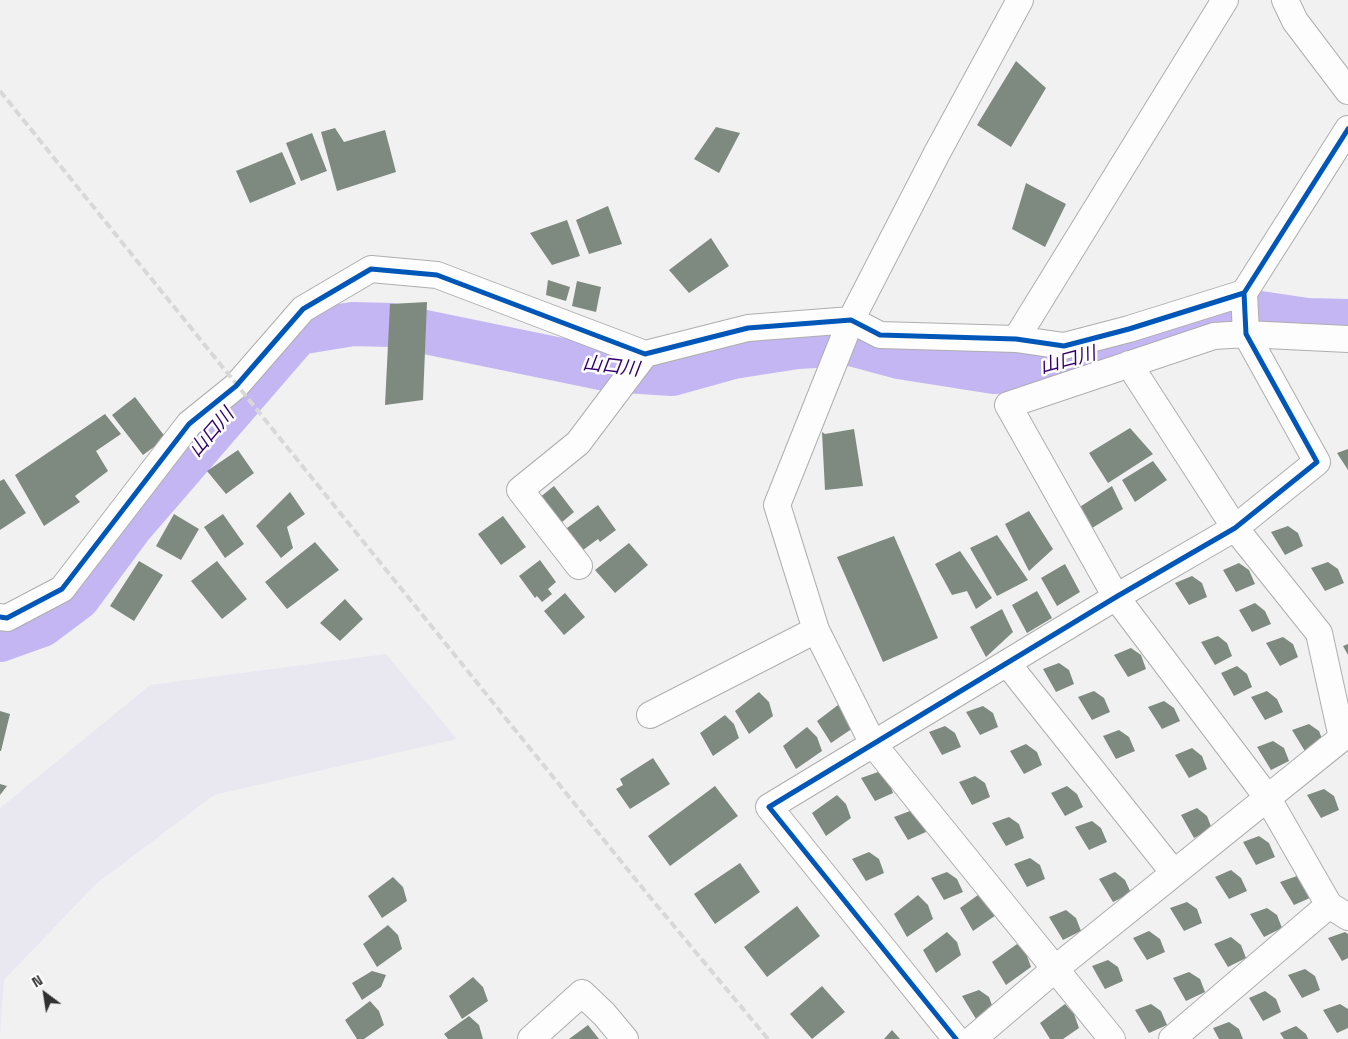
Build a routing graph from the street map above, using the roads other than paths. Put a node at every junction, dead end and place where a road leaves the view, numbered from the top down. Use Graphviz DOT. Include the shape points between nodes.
graph roads {
  1 [pos="1020,0"];
  2 [pos="1225,0"];
  3 [pos="1285,0"];
  4 [pos="1348,91"];
  5 [pos="1348,129"];
  6 [pos="1244,293"];
  7 [pos="851,320"];
  8 [pos="1246,334"];
  9 [pos="1348,339"];
  10 [pos="1016,340"];
  11 [pos="644,354"];
  12 [pos="1129,364"];
  13 [pos="1235,528"];
  14 [pos="579,566"];
  15 [pos="1116,597"];
  16 [pos="0,617"];
  17 [pos="816,630"];
  18 [pos="1007,663"];
  19 [pos="650,715"];
  20 [pos="873,744"];
  21 [pos="1267,797"];
  22 [pos="1174,873"];
  23 [pos="1338,911"];
  24 [pos="1056,969"];
  25 [pos="531,1039"];
  26 [pos="625,1039"];
  27 [pos="956,1039"];
  28 [pos="973,1039"];
  29 [pos="1112,1039"];
  30 [pos="1172,1039"];
  1 -- 7 [label="street"];
  2 -- 10 [label="street"];
  3 -- 4 [label="street" via="1295,21"];
  5 -- 6 [label="street"];
  6 -- 8 [label="street"];
  6 -- 10 [label="street" via="1064,346"];
  7 -- 10 [label="street" via="880,335"];
  7 -- 11 [label="street" via="748,328"];
  7 -- 17 [label="street" via="777,505"];
  8 -- 9 [label="street"];
  8 -- 12 [label="street" via="1214,336"];
  8 -- 13 [label="street" via="1316,462"];
  11 -- 14 [label="street" via="578,442 520,490"];
  11 -- 16 [label="street" via="437,275 371,269 303,309 236,386 189,424 62,589 7,618"];
  12 -- 13 [label="street"];
  12 -- 15 [label="street" via="1008,405"];
  13 -- 15 [label="street"];
  13 -- 21 [label="street" via="1319,633 1342,738"];
  15 -- 18 [label="street"];
  15 -- 21 [label="street"];
  17 -- 19 [label="street"];
  17 -- 20 [label="street"];
  18 -- 20 [label="street"];
  18 -- 22 [label="street"];
  20 -- 24 [label="street"];
  20 -- 27 [label="street" via="769,806"];
  21 -- 22 [label="street"];
  21 -- 23 [label="street"];
  22 -- 24 [label="street"];
  23 -- 30 [label="street"];
  24 -- 28 [label="street"];
  24 -- 29 [label="street"];
  25 -- 26 [label="street" via="582,993"];
}
